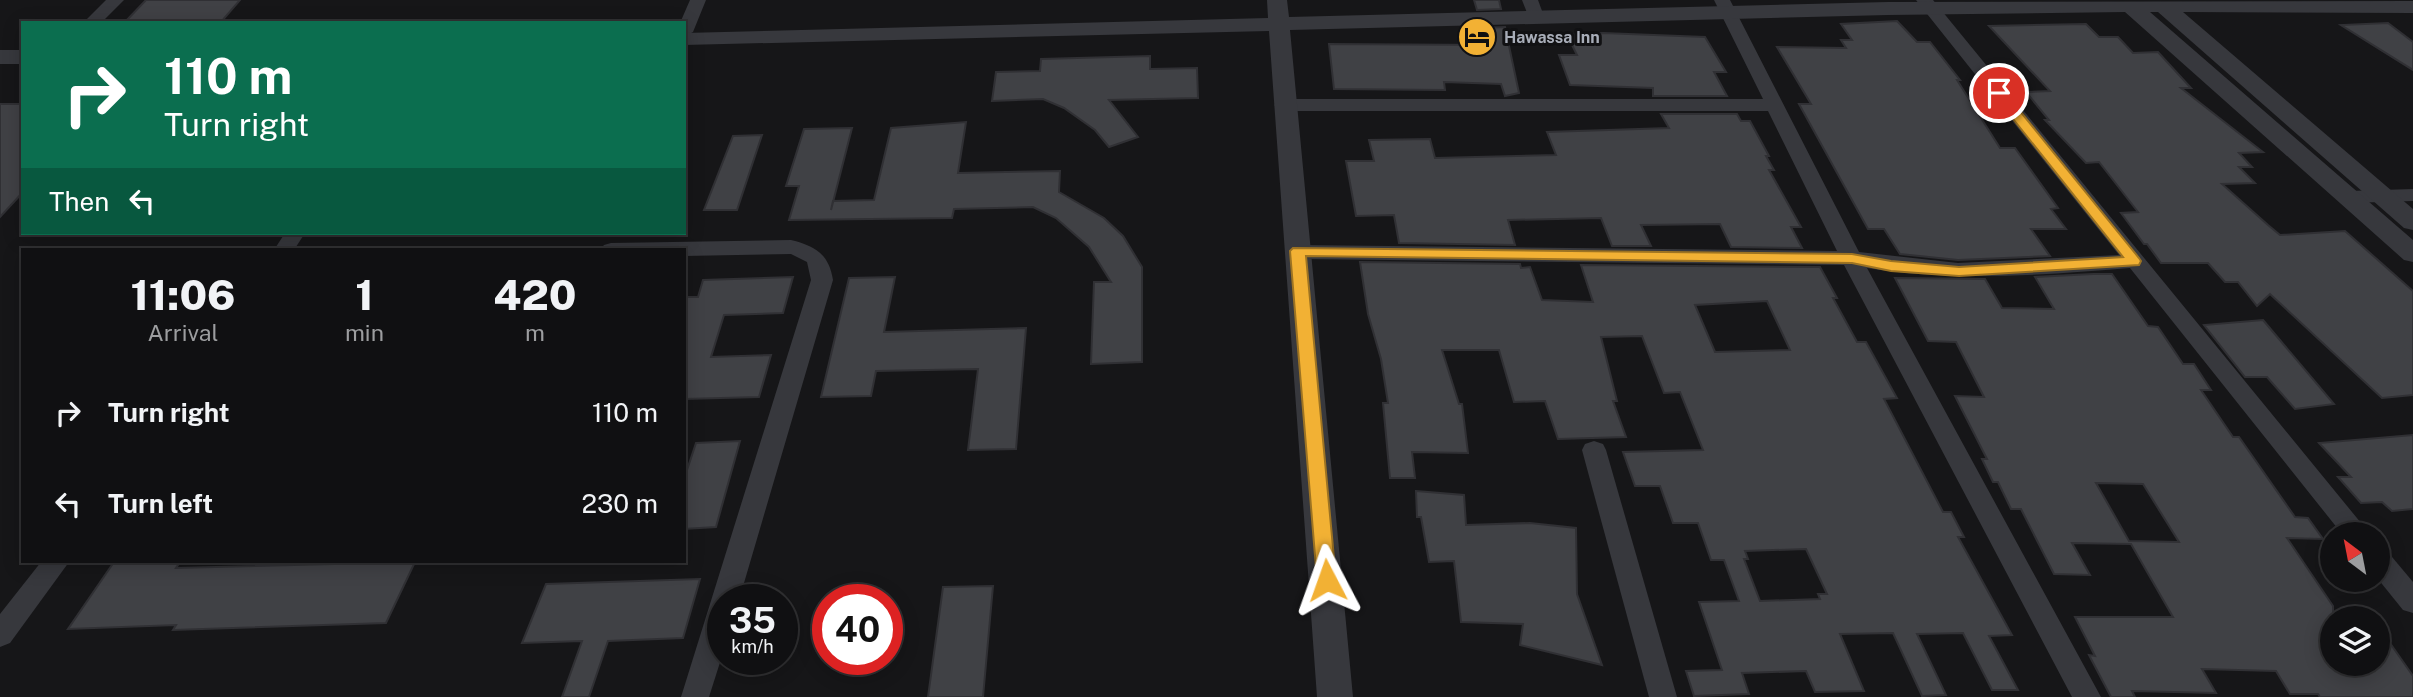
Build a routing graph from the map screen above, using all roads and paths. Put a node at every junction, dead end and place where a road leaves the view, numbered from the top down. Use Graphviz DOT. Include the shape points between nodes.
graph roads {
  1 [pos="116,0"];
  2 [pos="698,0"];
  3 [pos="2126,3"];
  4 [pos="2184,3"];
  5 [pos="1928,4"];
  6 [pos="2084,4"];
  7 [pos="2413,6"];
  8 [pos="1726,7"];
  9 [pos="1533,10"];
  10 [pos="1278,12"];
  11 [pos="93,21"];
  12 [pos="686,27"];
  13 [pos="2157,32"];
  14 [pos="2199,38"];
  15 [pos="686,39"];
  16 [pos="0,57"];
  17 [pos="21,57"];
  18 [pos="1283,105"];
  19 [pos="1772,105"];
  20 [pos="2381,195"];
  21 [pos="2413,195"];
  22 [pos="2349,197"];
  23 [pos="2413,222"];
  24 [pos="686,249"];
  25 [pos="1298,251"];
  26 [pos="2413,254"];
  27 [pos="1852,258"];
  28 [pos="2134,261"];
  29 [pos="1594,450"];
  30 [pos="2347,522"];
  31 [pos="54,563"];
  32 [pos="2390,573"];
  33 [pos="730,584"];
  34 [pos="2413,601"];
  35 [pos="0,635"];
  36 [pos="707,659"];
  37 [pos="695,697"];
  38 [pos="1335,697"];
  39 [pos="1663,697"];
  40 [pos="2087,697"];
  1 -- 11 [label="street"];
  2 -- 12 [label="street"];
  3 -- 4 [label="street"];
  3 -- 6 [label="street"];
  3 -- 13 [label="street"];
  4 -- 7 [label="street"];
  4 -- 14 [label="street"];
  4 -- 14 [label="street" via="2204,20"];
  5 -- 6 [label="street"];
  5 -- 8 [label="street"];
  5 -- 28 [label="street"];
  6 -- 13 [label="street"];
  8 -- 9 [label="street"];
  8 -- 19 [label="street"];
  9 -- 10 [label="street"];
  10 -- 15 [label="street" via="1173,29"];
  10 -- 18 [label="street"];
  13 -- 22 [label="street"];
  14 -- 20 [label="street"];
  16 -- 17 [label="street"];
  18 -- 19 [label="street"];
  18 -- 25 [label="street"];
  19 -- 27 [label="street"];
  20 -- 21 [label="street"];
  20 -- 22 [label="street"];
  20 -- 23 [label="street"];
  22 -- 26 [label="street"];
  24 -- 33 [label="street" via="791,247 809,251 820,263 822,280"];
  25 -- 27 [label="street"];
  25 -- 38 [label="street"];
  27 -- 28 [label="street" via="1913,269 1959,271"];
  27 -- 40 [label="street"];
  28 -- 30 [label="street"];
  29 -- 39 [label="street"];
  31 -- 35 [label="street"];
  32 -- 34 [label="street"];
  36 -- 37 [label="street"];
}
